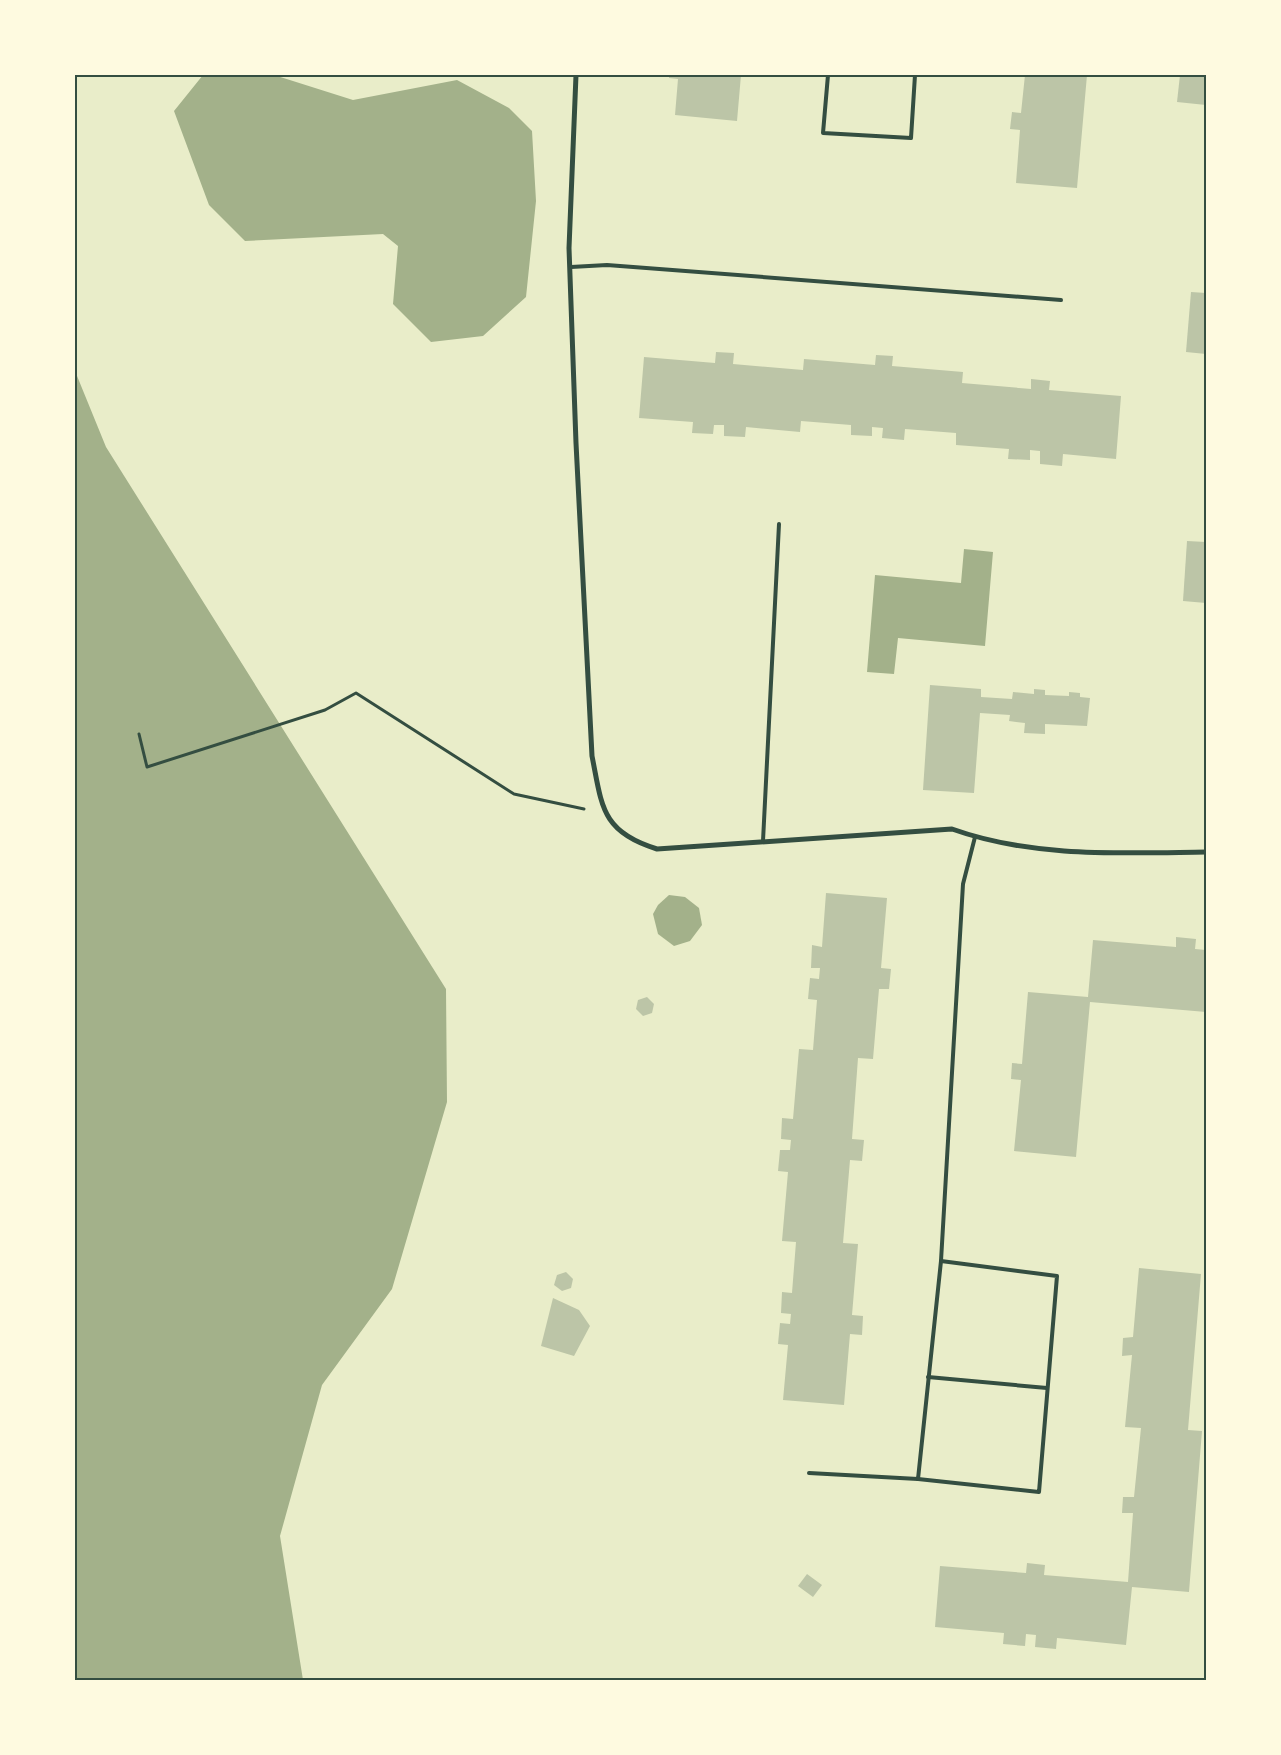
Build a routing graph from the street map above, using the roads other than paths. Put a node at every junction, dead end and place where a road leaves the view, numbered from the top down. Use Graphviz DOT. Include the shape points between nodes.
graph roads {
  1 [pos="576,75"];
  2 [pos="828,75"];
  3 [pos="915,75"];
  4 [pos="571,267"];
  5 [pos="1061,300"];
  6 [pos="779,524"];
  7 [pos="975,838"];
  8 [pos="763,841"];
  9 [pos="1206,852"];
  10 [pos="941,1260"];
  11 [pos="928,1377"];
  12 [pos="1047,1388"];
  13 [pos="809,1473"];
  14 [pos="918,1479"];
  1 -- 4 [label="street"];
  2 -- 3 [label="lane" via="823,133 911,138"];
  4 -- 5 [label="lane" via="607,265"];
  4 -- 8 [label="street" via="576,443 592,756 600,801 609,820 628,837 657,849"];
  6 -- 8 [label="lane"];
  7 -- 8 [label="street" via="952,829"];
  7 -- 9 [label="street" via="1079,854"];
  7 -- 10 [label="lane" via="963,884"];
  10 -- 11 [label="lane"];
  10 -- 12 [label="lane" via="1057,1276"];
  11 -- 12 [label="lane"];
  11 -- 14 [label="lane"];
  12 -- 14 [label="lane" via="1038,1492"];
  13 -- 14 [label="lane"];
}
